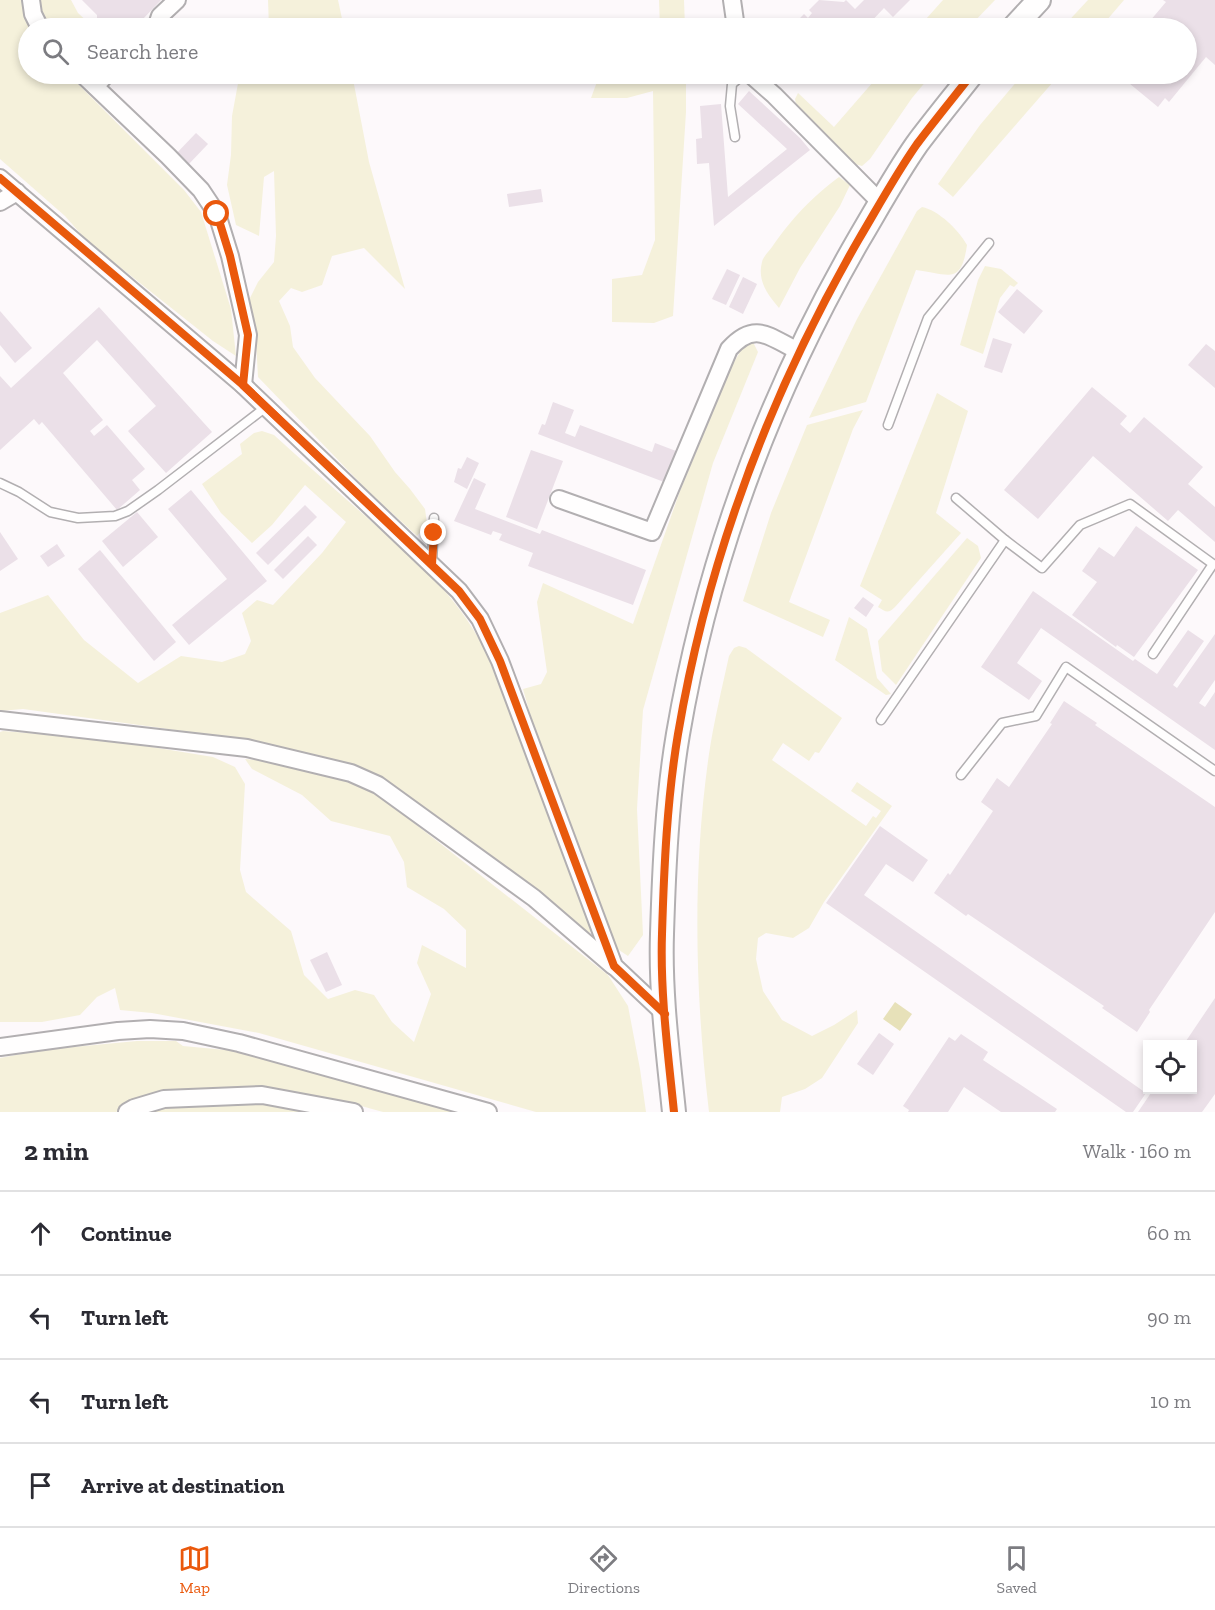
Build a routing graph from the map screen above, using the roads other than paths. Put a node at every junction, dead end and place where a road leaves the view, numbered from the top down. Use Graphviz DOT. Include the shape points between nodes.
graph roads {
  1 [pos="31,0"];
  2 [pos="177,0"];
  3 [pos="732,0"];
  4 [pos="1039,0"];
  5 [pos="35,18"];
  6 [pos="159,18"];
  7 [pos="735,18"];
  8 [pos="1022,18"];
  9 [pos="105,84"];
  10 [pos="732,84"];
  11 [pos="761,84"];
  12 [pos="964,84"];
  13 [pos="735,137"];
  14 [pos="0,178"];
  15 [pos="17,192"];
  16 [pos="0,202"];
  17 [pos="880,202"];
  18 [pos="988,243"];
  19 [pos="798,351"];
  20 [pos="243,385"];
  21 [pos="266,407"];
  22 [pos="888,425"];
  23 [pos="0,483"];
  24 [pos="956,498"];
  25 [pos="559,499"];
  26 [pos="434,518"];
  27 [pos="1005,540"];
  28 [pos="432,564"];
  29 [pos="1153,654"];
  30 [pos="0,720"];
  31 [pos="881,720"];
  32 [pos="1215,771"];
  33 [pos="961,776"];
  34 [pos="614,966"];
  35 [pos="665,1014"];
  36 [pos="0,1047"];
  37 [pos="127,1112"];
  38 [pos="354,1112"];
  39 [pos="488,1112"];
  40 [pos="674,1112"];
  1 -- 5 [label="street"];
  2 -- 6 [label="street"];
  3 -- 7 [label="street"];
  4 -- 8 [label="street"];
  9 -- 20 [label="street" via="201,190 217,214 248,335"];
  10 -- 13 [label="lane" via="730,106"];
  11 -- 17 [label="street"];
  12 -- 17 [label="street" via="917,145"];
  14 -- 15 [label="street"];
  15 -- 16 [label="street"];
  15 -- 20 [label="street"];
  17 -- 19 [label="street"];
  18 -- 22 [label="lane" via="928,318"];
  19 -- 25 [label="street" via="754,332 729,349 652,532"];
  19 -- 35 [label="street" via="755,450 725,537 693,655 669,807 662,936"];
  20 -- 21 [label="street"];
  21 -- 23 [label="lane" via="158,490 115,516 78,518 50,512"];
  21 -- 28 [label="street"];
  24 -- 27 [label="lane"];
  26 -- 28 [label="lane"];
  27 -- 29 [label="lane" via="1042,568 1080,525 1130,504 1213,564"];
  27 -- 31 [label="lane"];
  28 -- 34 [label="street" via="480,619 500,661"];
  30 -- 34 [label="street" via="247,748 351,773 378,785 525,891"];
  32 -- 33 [label="lane" via="1066,667 1036,716 1002,723"];
  34 -- 35 [label="street"];
  35 -- 40 [label="street"];
  36 -- 39 [label="street" via="118,1031 183,1031"];
  37 -- 38 [label="street" via="164,1099 262,1095"];
}
